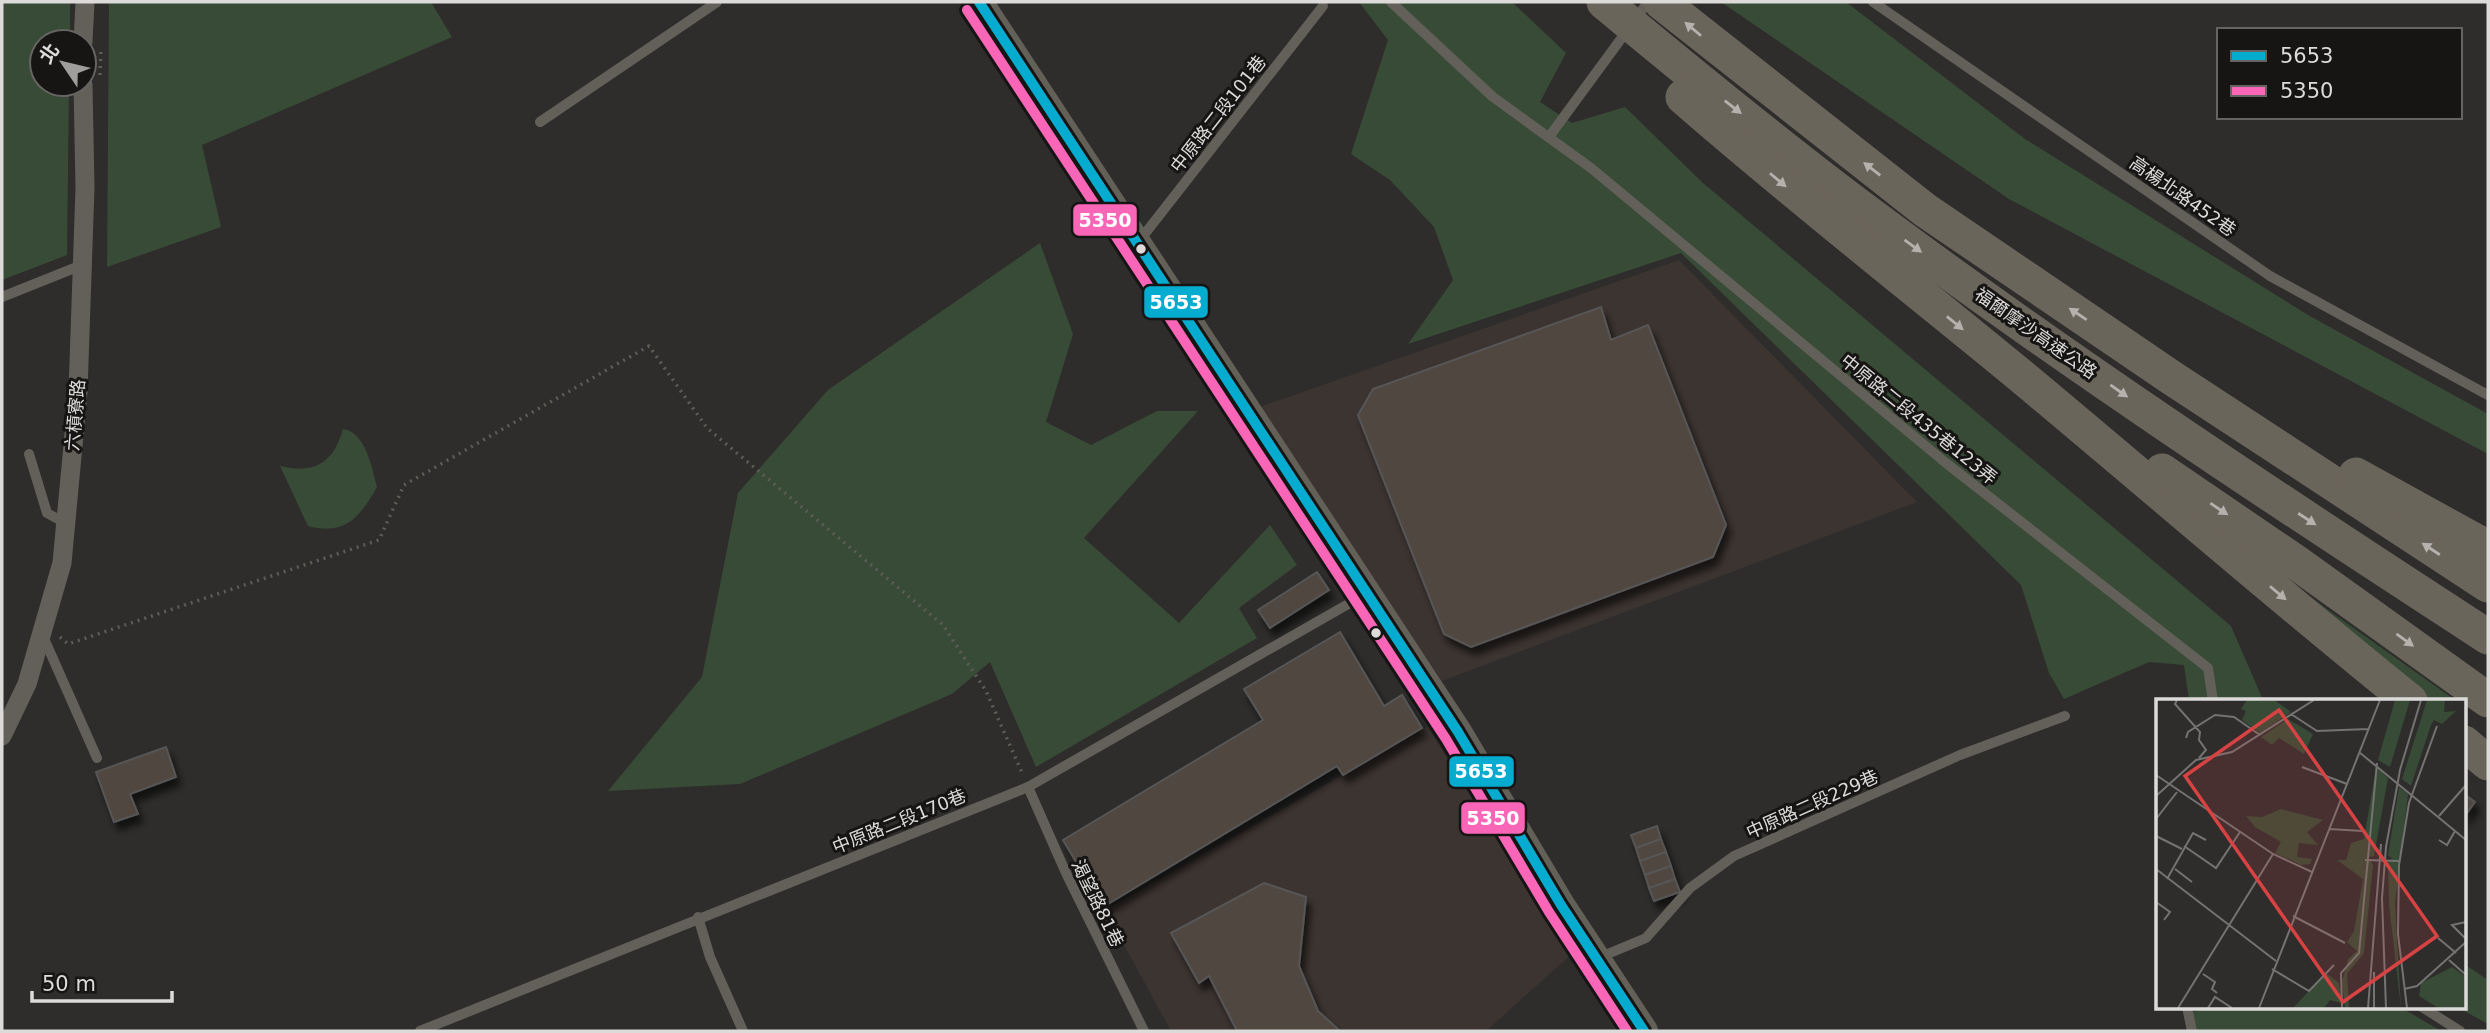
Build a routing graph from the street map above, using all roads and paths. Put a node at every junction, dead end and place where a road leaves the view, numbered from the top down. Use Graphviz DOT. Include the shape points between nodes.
graph roads {
  1 [pos="85,2"];
  2 [pos="717,2"];
  3 [pos="979,2"];
  4 [pos="1391,2"];
  5 [pos="1583,2"];
  6 [pos="1604,2"];
  7 [pos="1648,2"];
  8 [pos="1661,2"];
  9 [pos="1873,2"];
  10 [pos="1323,6"];
  11 [pos="89,28"];
  12 [pos="90,98"];
  13 [pos="540,122"];
  14 [pos="1549,136"];
  15 [pos="1138,242"];
  16 [pos="82,264"];
  17 [pos="2,297"];
  18 [pos="2020,375"];
  19 [pos="2172,378"];
  20 [pos="2488,395"];
  21 [pos="29,454"];
  22 [pos="65,523"];
  23 [pos="2488,548"];
  24 [pos="2488,585"];
  25 [pos="1367,594"];
  26 [pos="50,631"];
  27 [pos="2488,637"];
  28 [pos="2213,699"];
  29 [pos="2408,699"];
  30 [pos="2486,699"];
  31 [pos="2065,716"];
  32 [pos="2,736"];
  33 [pos="2466,745"];
  34 [pos="97,758"];
  35 [pos="2488,763"];
  36 [pos="1028,787"];
  37 [pos="698,917"];
  38 [pos="1596,959"];
  39 [pos="2187,1009"];
  40 [pos="2425,1009"];
  41 [pos="420,1031"];
  42 [pos="743,1031"];
  43 [pos="1144,1031"];
  44 [pos="1644,1031"];
  45 [pos="2192,1031"];
  46 [pos="2460,1031"];
  1 -- 11 [label="street"];
  2 -- 13 [label="lane"];
  3 -- 15 [label="street"];
  4 -- 14 [label="lane, 中原路二段435巷123弄" via="1493,97"];
  5 -- 18 [label="highway, one-way" via="1783,184"];
  6 -- 27 [label="highway, 福爾摩沙高速公路, one-way" via="1845,195 1962,281 2220,462"];
  7 -- 14 [label="lane"];
  19 -- 8 [label="highway, one-way" via="1925,210"];
  9 -- 20 [label="lane, 高楊北路452巷" via="2270,276"];
  10 -- 15 [label="lane, 中原路二段101巷"];
  12 -- 16 [label="street, 六槓寮路"];
  14 -- 28 [label="lane, 中原路二段435巷123弄" via="1946,463 2208,668"];
  15 -- 25 [label="street"];
  16 -- 17 [label="lane"];
  16 -- 22 [label="street, 六槓寮路" via="78,392"];
  18 -- 29 [label="highway, one-way"];
  18 -- 30 [label="highway, one-way" via="2297,563"];
  19 -- 23 [label="highway"];
  24 -- 19 [label="highway, one-way"];
  21 -- 22 [label="lane" via="47,513"];
  22 -- 26 [label="street, 六槓寮路"];
  25 -- 36 [label="lane, 中原路二段170巷"];
  25 -- 38 [label="street" via="1458,732"];
  26 -- 32 [label="street, 六槓寮路"];
  26 -- 34 [label="lane"];
  26 -- 36 [label="path" via="68,644 379,540 404,485 649,346 707,428 943,625 986,691"];
  31 -- 38 [label="lane, 中原路二段229巷" via="1960,755 1734,856 1690,888 1646,938"];
  33 -- 35 [label="highway"];
  36 -- 37 [label="lane, 中原路二段170巷"];
  36 -- 43 [label="lane, 渴望路81巷"];
  37 -- 41 [label="lane, 中原路二段170巷"];
  37 -- 42 [label="lane" via="710,957"];
  38 -- 44 [label="street"];
  39 -- 45 [label="lane"];
  40 -- 46 [label="lane"];
}
